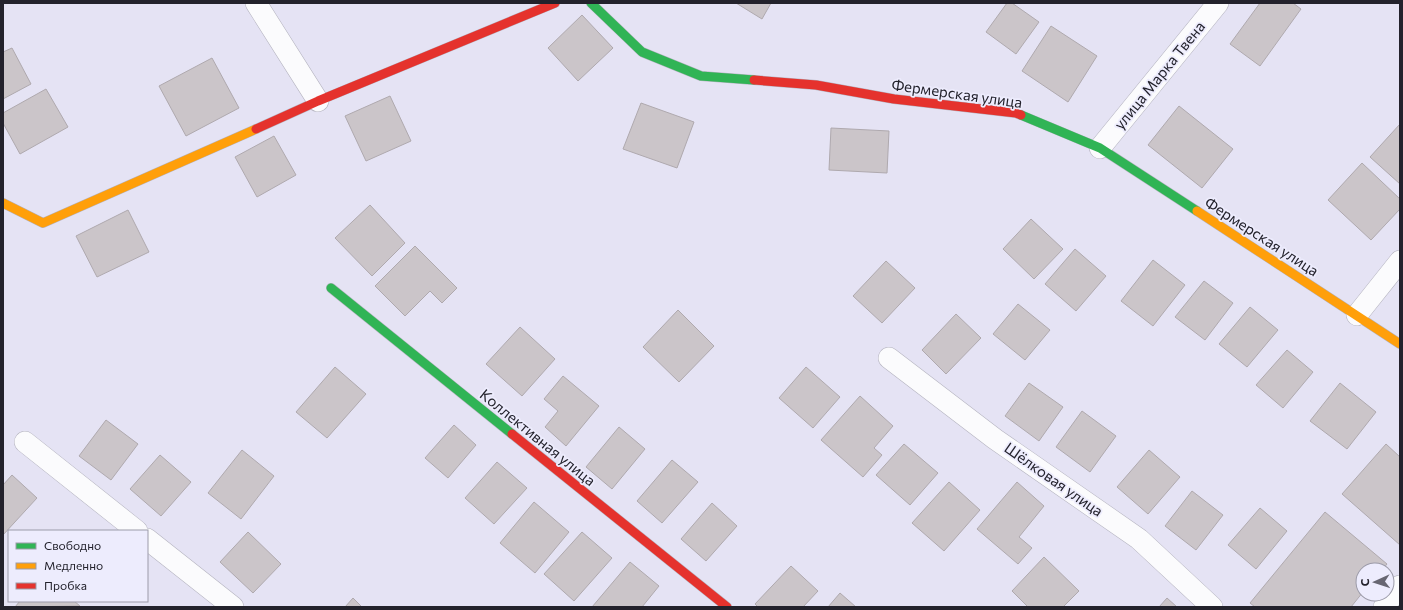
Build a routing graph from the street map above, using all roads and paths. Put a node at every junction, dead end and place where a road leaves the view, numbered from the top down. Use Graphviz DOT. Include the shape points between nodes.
graph roads {
  1 [pos="256,3"];
  2 [pos="555,3"];
  3 [pos="591,3"];
  4 [pos="1218,3"];
  5 [pos="318,101"];
  6 [pos="1100,148"];
  7 [pos="3,203"];
  8 [pos="1400,261"];
  9 [pos="331,288"];
  10 [pos="1357,315"];
  11 [pos="1400,344"];
  12 [pos="889,358"];
  13 [pos="25,442"];
  14 [pos="136,530"];
  15 [pos="148,540"];
  16 [pos="1400,586"];
  17 [pos="233,607"];
  18 [pos="727,607"];
  19 [pos="1212,607"];
  20 [pos="1384,607"];
  1 -- 5 [label="street"];
  2 -- 5 [label="street"];
  3 -- 6 [label="street, Фермерская улица" via="642,52 701,76 816,85 894,99 1016,113"];
  4 -- 6 [label="street, улица Марка Твена"];
  5 -- 7 [label="street" via="43,223"];
  6 -- 10 [label="street, Фермерская улица"];
  8 -- 10 [label="street"];
  9 -- 18 [label="street, Коллективная улица"];
  10 -- 11 [label="street, Фермерская улица"];
  12 -- 19 [label="street, Шёлковая улица" via="996,439 1139,539"];
  13 -- 14 [label="street"];
  15 -- 17 [label="street"];
  16 -- 20 [label="street"];
}
